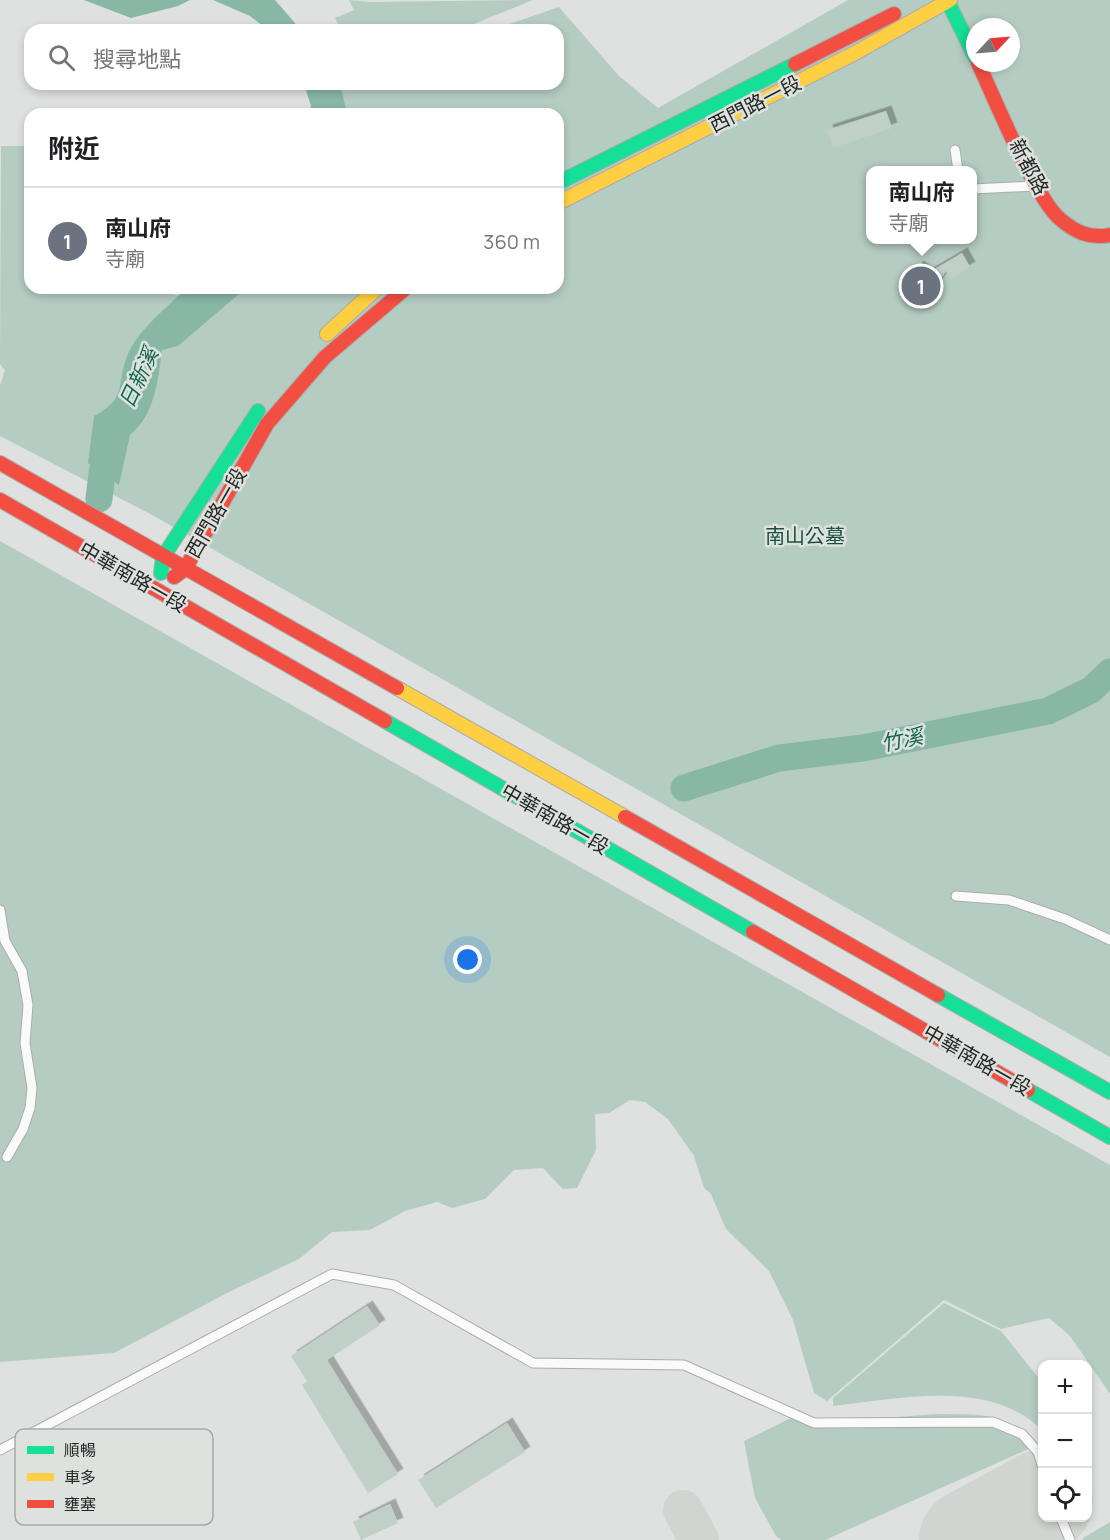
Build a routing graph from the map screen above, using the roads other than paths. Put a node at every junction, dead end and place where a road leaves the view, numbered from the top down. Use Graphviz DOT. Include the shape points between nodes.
graph roads {
  1 [pos="948,1"];
  2 [pos="912,5"];
  3 [pos="966,38"];
  4 [pos="982,72"];
  5 [pos="955,150"];
  6 [pos="957,166"];
  7 [pos="564,180"];
  8 [pos="1037,186"];
  9 [pos="977,189"];
  10 [pos="564,200"];
  11 [pos="1110,235"];
  12 [pos="370,294"];
  13 [pos="399,294"];
  14 [pos="314,345"];
  15 [pos="270,396"];
  16 [pos="0,463"];
  17 [pos="0,500"];
  18 [pos="163,557"];
  19 [pos="185,569"];
  20 [pos="158,590"];
  21 [pos="956,896"];
  22 [pos="0,909"];
  23 [pos="1110,940"];
  24 [pos="1110,1092"];
  25 [pos="1110,1137"];
  26 [pos="7,1157"];
  27 [pos="40,1429"];
  28 [pos="15,1442"];
  29 [pos="0,1450"];
  30 [pos="1038,1452"];
  31 [pos="1063,1522"];
  32 [pos="1070,1540"];
  1 -- 3 [label="street"];
  1 -- 10 [label="street, 西門路一段" via="855,53"];
  2 -- 7 [label="street, 西門路一段"];
  4 -- 8 [label="street, 新都路"];
  5 -- 6 [label="lane"];
  8 -- 9 [label="lane"];
  8 -- 11 [label="street, 新都路" via="1058,218 1082,234 1095,238"];
  12 -- 14 [label="street"];
  13 -- 19 [label="street, 西門路一段" via="325,357 267,424"];
  15 -- 18 [label="street, 西門路一段"];
  16 -- 18 [label="street, 中華南路一段"];
  17 -- 20 [label="street, 中華南路一段"];
  18 -- 19 [label="street, 中華南路一段"];
  18 -- 20 [label="street, 西門路一段"];
  19 -- 20 [label="street, 西門路一段"];
  19 -- 24 [label="street, 中華南路一段"];
  20 -- 25 [label="street, 中華南路一段"];
  21 -- 23 [label="lane" via="1010,900"];
  22 -- 26 [label="lane" via="5,941 22,972 28,1005 25,1043 32,1088 23,1129"];
  27 -- 30 [label="lane" via="332,1274 394,1285 533,1363 684,1365 814,1423 993,1422 1022,1434"];
  28 -- 29 [label="lane"];
  31 -- 32 [label="lane"];
}
